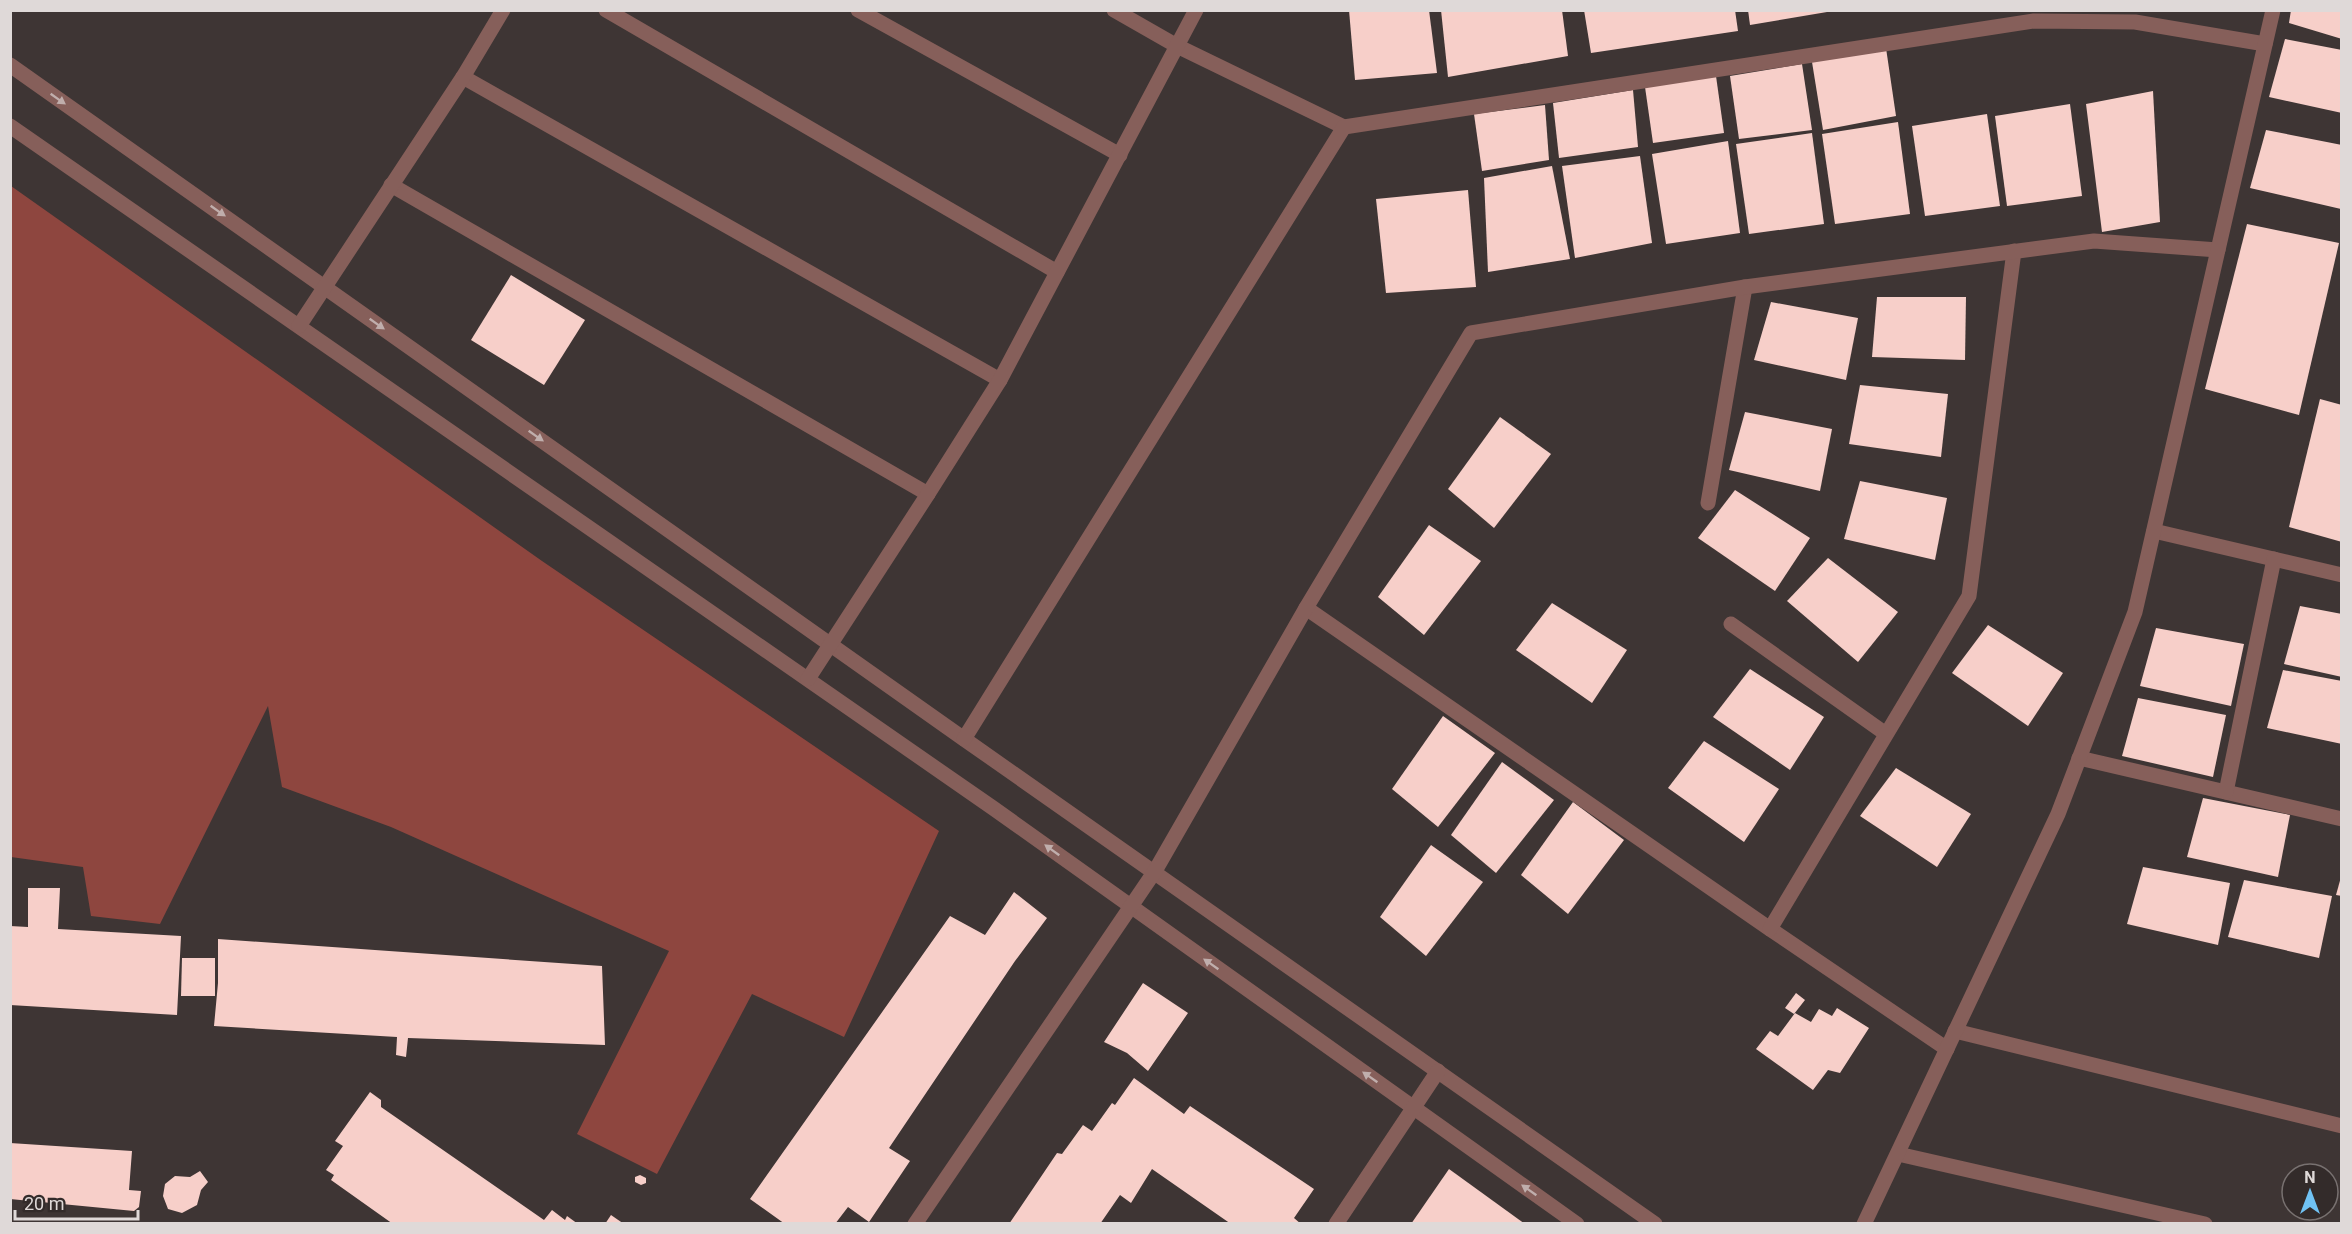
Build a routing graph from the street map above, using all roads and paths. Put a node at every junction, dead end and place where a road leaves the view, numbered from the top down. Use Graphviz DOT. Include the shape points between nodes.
graph roads {
  1 [pos="503,10"];
  2 [pos="606,10"];
  3 [pos="858,10"];
  4 [pos="1114,10"];
  5 [pos="1196,10"];
  6 [pos="2273,10"];
  7 [pos="2265,44"];
  8 [pos="1177,46"];
  9 [pos="10,65"];
  10 [pos="463,77"];
  11 [pos="10,126"];
  12 [pos="1344,127"];
  13 [pos="1120,155"];
  14 [pos="391,185"];
  15 [pos="2218,250"];
  16 [pos="2014,251"];
  17 [pos="1057,272"];
  18 [pos="324,286"];
  19 [pos="1745,286"];
  20 [pos="299,326"];
  21 [pos="1000,380"];
  22 [pos="928,494"];
  23 [pos="1708,503"];
  24 [pos="2154,531"];
  25 [pos="2274,559"];
  26 [pos="2342,575"];
  27 [pos="1306,608"];
  28 [pos="1731,624"];
  29 [pos="831,645"];
  30 [pos="808,679"];
  31 [pos="1886,734"];
  32 [pos="964,739"];
  33 [pos="2079,758"];
  34 [pos="2226,792"];
  35 [pos="2342,819"];
  36 [pos="1155,872"];
  37 [pos="1131,907"];
  38 [pos="1770,929"];
  39 [pos="1955,1031"];
  40 [pos="1947,1048"];
  41 [pos="1438,1071"];
  42 [pos="1414,1108"];
  43 [pos="2342,1126"];
  44 [pos="1898,1154"];
  45 [pos="915,1224"];
  46 [pos="1336,1224"];
  47 [pos="1577,1224"];
  48 [pos="1655,1224"];
  49 [pos="1864,1224"];
  50 [pos="2205,1224"];
  1 -- 10 [label="street"];
  2 -- 17 [label="street"];
  3 -- 13 [label="street"];
  4 -- 8 [label="street"];
  5 -- 8 [label="street"];
  6 -- 7 [label="street"];
  7 -- 12 [label="street" via="2135,22 2034,21"];
  7 -- 15 [label="street"];
  8 -- 12 [label="street"];
  8 -- 13 [label="street"];
  9 -- 18 [label="street, one-way"];
  10 -- 14 [label="street"];
  10 -- 21 [label="street"];
  11 -- 20 [label="street"];
  12 -- 32 [label="street"];
  13 -- 17 [label="street"];
  14 -- 18 [label="street"];
  14 -- 22 [label="street"];
  15 -- 16 [label="street" via="2094,241"];
  15 -- 24 [label="street"];
  16 -- 19 [label="street"];
  16 -- 31 [label="street" via="1969,596"];
  17 -- 21 [label="street"];
  18 -- 20 [label="street"];
  18 -- 29 [label="street, one-way"];
  19 -- 23 [label="street"];
  19 -- 27 [label="street" via="1471,333"];
  20 -- 30 [label="street"];
  21 -- 22 [label="street"];
  22 -- 29 [label="street"];
  24 -- 25 [label="street"];
  24 -- 33 [label="street" via="2135,612"];
  25 -- 26 [label="street"];
  25 -- 34 [label="street"];
  27 -- 36 [label="street"];
  27 -- 38 [label="street"];
  28 -- 31 [label="street"];
  29 -- 30 [label="street"];
  29 -- 32 [label="street"];
  37 -- 30 [label="street, one-way"];
  31 -- 38 [label="street"];
  32 -- 36 [label="street"];
  33 -- 34 [label="street"];
  33 -- 39 [label="street" via="2058,814"];
  34 -- 35 [label="street"];
  36 -- 37 [label="street"];
  36 -- 41 [label="street"];
  42 -- 37 [label="street, one-way"];
  37 -- 45 [label="street"];
  38 -- 40 [label="street"];
  39 -- 40 [label="street"];
  39 -- 43 [label="street"];
  40 -- 44 [label="street"];
  41 -- 42 [label="street"];
  41 -- 48 [label="street"];
  42 -- 46 [label="street"];
  47 -- 42 [label="street, one-way"];
  44 -- 49 [label="street"];
  44 -- 50 [label="street"];
}
